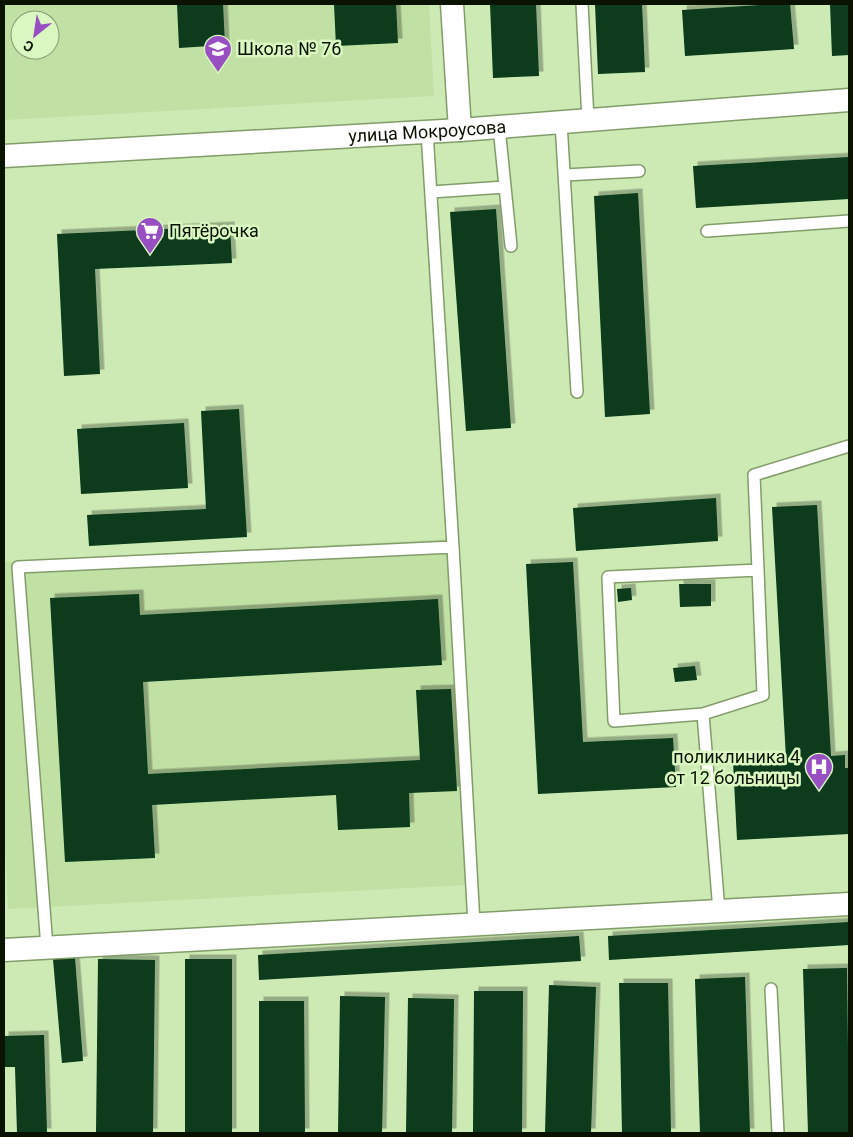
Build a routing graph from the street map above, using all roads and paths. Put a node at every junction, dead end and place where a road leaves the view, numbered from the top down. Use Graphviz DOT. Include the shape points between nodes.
graph roads {
  1 [pos="452,4"];
  2 [pos="582,4"];
  3 [pos="849,100"];
  4 [pos="588,120"];
  5 [pos="562,122"];
  6 [pos="499,127"];
  7 [pos="460,130"];
  8 [pos="427,132"];
  9 [pos="4,156"];
  10 [pos="639,171"];
  11 [pos="565,175"];
  12 [pos="505,187"];
  13 [pos="431,192"];
  14 [pos="849,221"];
  15 [pos="707,231"];
  16 [pos="511,246"];
  17 [pos="577,392"];
  18 [pos="849,446"];
  19 [pos="453,547"];
  20 [pos="758,570"];
  21 [pos="703,714"];
  22 [pos="849,904"];
  23 [pos="719,911"];
  24 [pos="474,924"];
  25 [pos="47,948"];
  26 [pos="4,950"];
  27 [pos="771,989"];
  28 [pos="778,1133"];
  1 -- 7 [label="street"];
  2 -- 4 [label="lane"];
  3 -- 4 [label="street, улица Мокроусова"];
  4 -- 5 [label="street, улица Мокроусова"];
  5 -- 6 [label="street, улица Мокроусова"];
  5 -- 11 [label="lane"];
  6 -- 7 [label="street, улица Мокроусова"];
  6 -- 12 [label="lane"];
  7 -- 8 [label="street, улица Мокроусова"];
  8 -- 9 [label="street, улица Мокроусова"];
  8 -- 13 [label="lane"];
  10 -- 11 [label="lane"];
  11 -- 17 [label="lane"];
  12 -- 13 [label="lane"];
  12 -- 16 [label="lane"];
  13 -- 19 [label="lane"];
  14 -- 15 [label="lane"];
  18 -- 20 [label="lane" via="754,474"];
  19 -- 24 [label="lane"];
  19 -- 25 [label="lane" via="18,567"];
  20 -- 21 [label="lane" via="763,695"];
  20 -- 21 [label="lane" via="608,577 614,721"];
  21 -- 23 [label="lane"];
  22 -- 23 [label="street"];
  23 -- 24 [label="street"];
  24 -- 25 [label="street"];
  25 -- 26 [label="street"];
  27 -- 28 [label="lane"];
}
